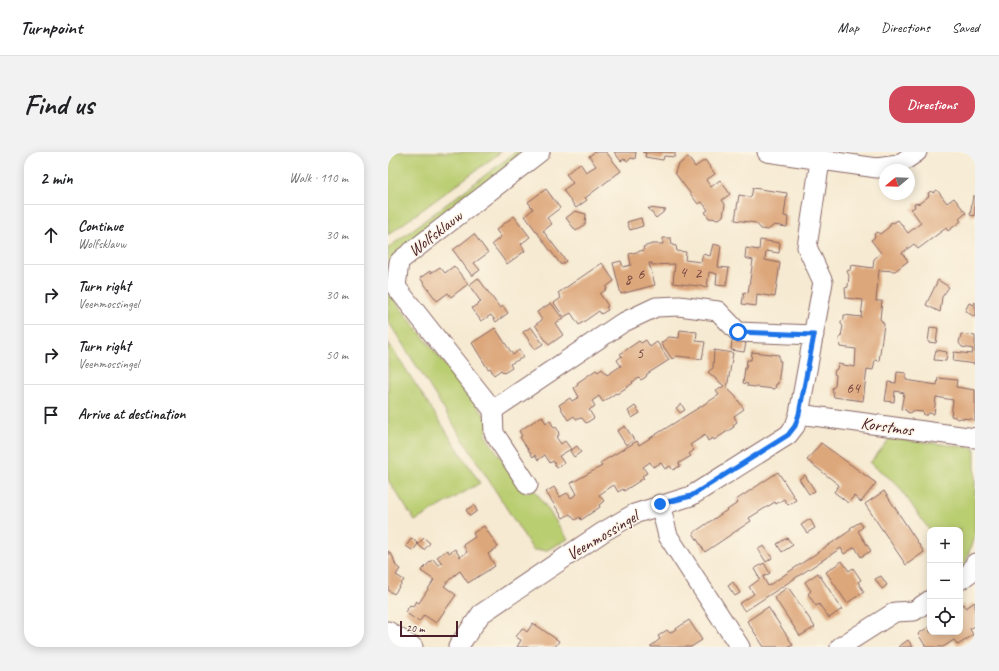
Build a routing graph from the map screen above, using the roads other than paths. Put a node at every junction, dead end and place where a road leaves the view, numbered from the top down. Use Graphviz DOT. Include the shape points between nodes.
graph roads {
  1 [pos="540,152"];
  2 [pos="767,152"];
  3 [pos="917,152"];
  4 [pos="820,160"];
  5 [pos="814,335"];
  6 [pos="493,410"];
  7 [pos="799,414"];
  8 [pos="975,438"];
  9 [pos="528,485"];
  10 [pos="660,504"];
  11 [pos="975,562"];
  12 [pos="963,578"];
  13 [pos="927,602"];
  14 [pos="388,631"];
  15 [pos="413,647"];
  16 [pos="458,647"];
  17 [pos="740,647"];
  18 [pos="840,647"];
  1 -- 6 [label="street, Wolfsklauw" via="399,262 396,288"];
  2 -- 4 [label="street"];
  3 -- 4 [label="street" via="898,165 877,168"];
  4 -- 5 [label="street, Veenmossingel" via="807,247 823,282"];
  5 -- 6 [label="street" via="738,332 718,311 679,306 656,307 622,323"];
  5 -- 7 [label="street, Veenmossingel"];
  6 -- 9 [label="street" via="494,433"];
  7 -- 8 [label="street, Korstmos"];
  7 -- 10 [label="street, Veenmossingel" via="795,426 788,435 691,496"];
  10 -- 16 [label="street, Veenmossingel" via="634,514 603,532 481,614"];
  10 -- 17 [label="street" via="668,536"];
  11 -- 12 [label="street" via="971,572"];
  13 -- 18 [label="street" via="914,611 895,612"];
  14 -- 15 [label="street"];
}
